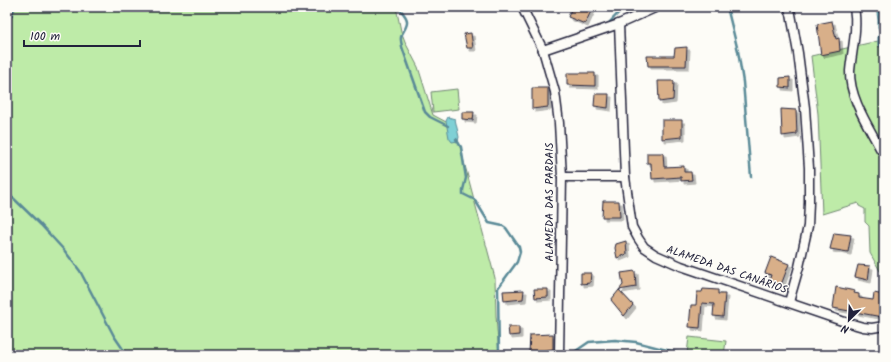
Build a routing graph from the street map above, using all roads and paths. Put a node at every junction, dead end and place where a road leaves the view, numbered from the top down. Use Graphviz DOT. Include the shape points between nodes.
graph roads {
  1 [pos="522,7"];
  2 [pos="657,7"];
  3 [pos="788,7"];
  4 [pos="854,7"];
  5 [pos="619,24"];
  6 [pos="543,50"];
  7 [pos="881,150"];
  8 [pos="562,177"];
  9 [pos="625,177"];
  10 [pos="789,302"];
  11 [pos="884,326"];
  12 [pos="559,355"];
  1 -- 6 [label="street, ALAMEDA DAS PARDAIS"];
  2 -- 5 [label="street"];
  3 -- 10 [label="street" via="798,53 809,168 808,226"];
  4 -- 7 [label="street" via="856,30 850,72 851,87"];
  5 -- 6 [label="street"];
  5 -- 9 [label="street, ALAMEDA DAS CANÁRIOS"];
  6 -- 8 [label="street, ALAMEDA DAS PARDAIS" via="555,92 560,123"];
  8 -- 9 [label="street"];
  8 -- 12 [label="street, ALAMEDA DAS PARDAIS"];
  9 -- 10 [label="street, ALAMEDA DAS CANÁRIOS" via="632,227 644,246 656,255 681,266"];
  10 -- 11 [label="street, ALAMEDA DAS CANÁRIOS" via="863,327"];
}
